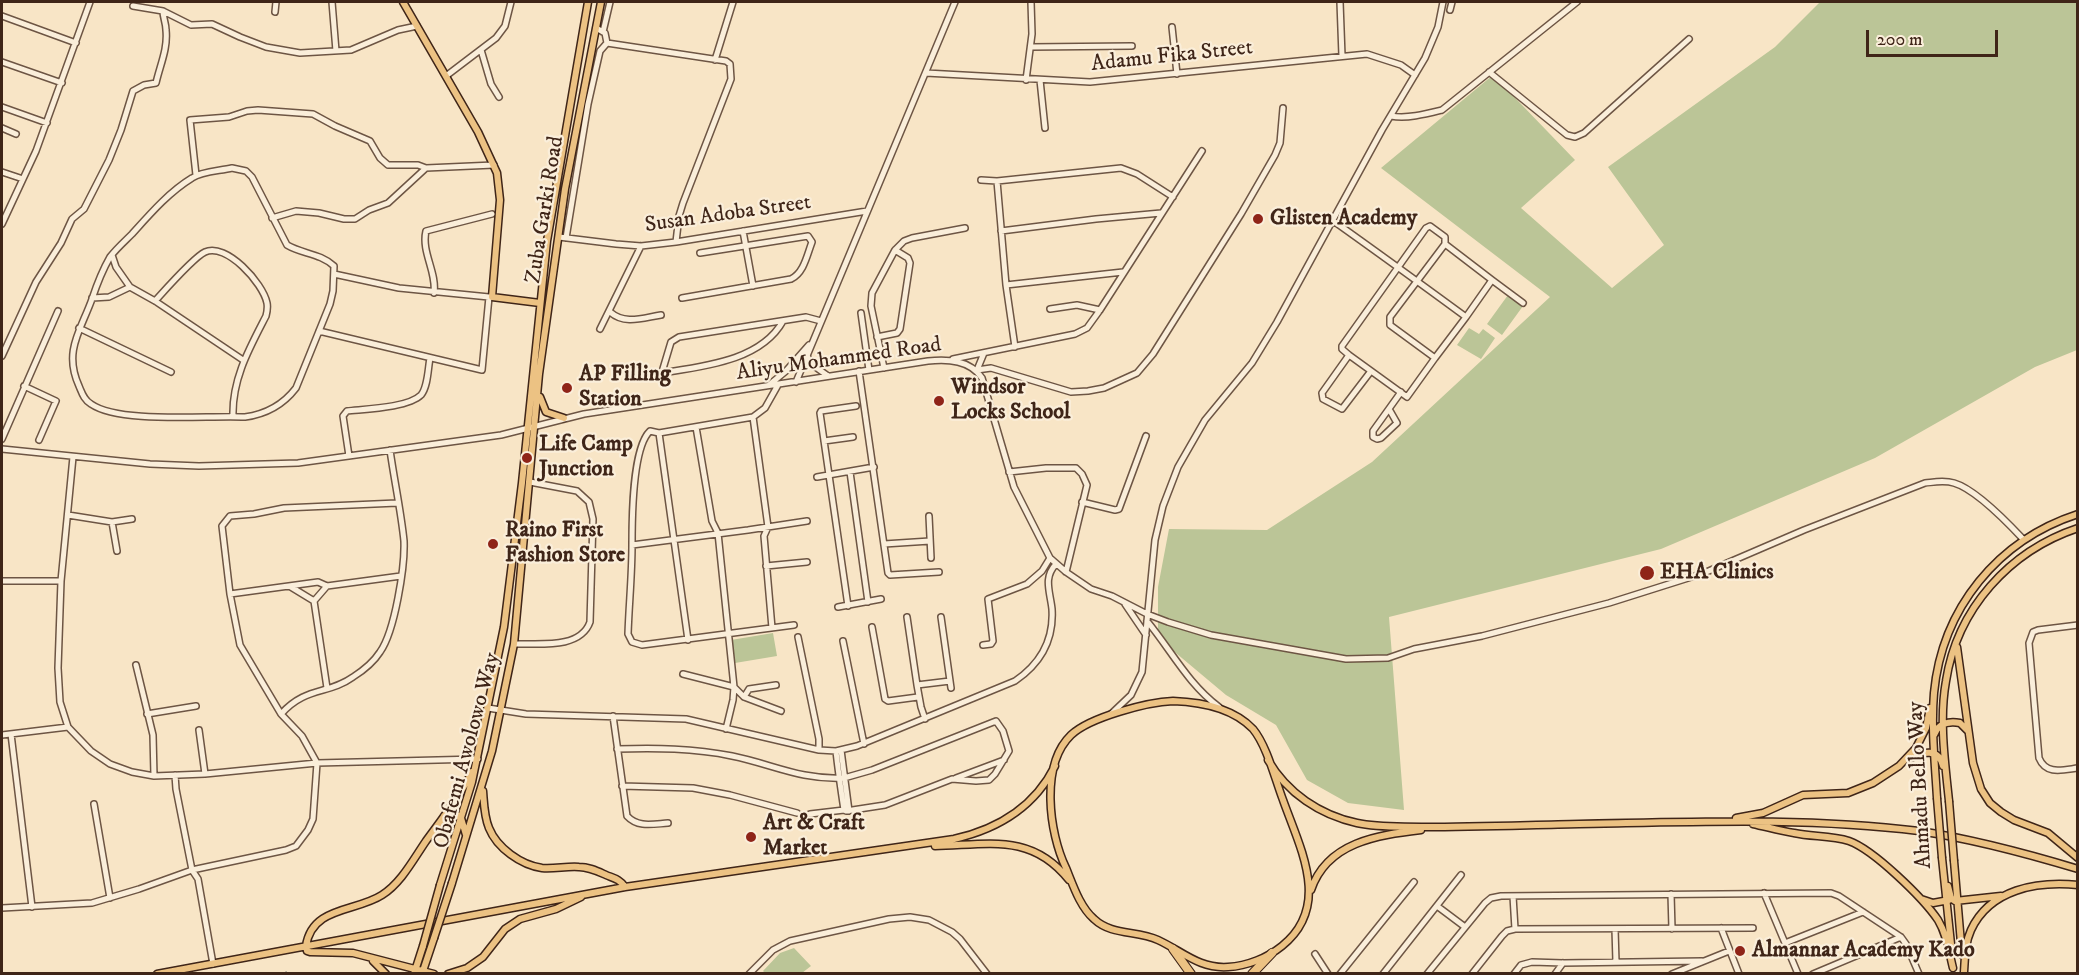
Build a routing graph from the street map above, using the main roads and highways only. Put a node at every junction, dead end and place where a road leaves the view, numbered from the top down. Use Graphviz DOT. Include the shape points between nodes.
graph roads {
  1 [pos="403,2"];
  2 [pos="588,2"];
  3 [pos="601,2"];
  4 [pos="540,303"];
  5 [pos="538,382"];
  6 [pos="564,418"];
  7 [pos="535,426"];
  8 [pos="526,428"];
  9 [pos="2078,514"];
  10 [pos="2078,528"];
  11 [pos="1957,640"];
  12 [pos="1934,690"];
  13 [pos="1944,723"];
  14 [pos="1968,732"];
  15 [pos="1933,741"];
  16 [pos="1934,753"];
  17 [pos="478,759"];
  18 [pos="1268,760"];
  19 [pos="1903,762"];
  20 [pos="1055,766"];
  21 [pos="483,785"];
  22 [pos="1949,797"];
  23 [pos="444,816"];
  24 [pos="1741,821"];
  25 [pos="1704,822"];
  26 [pos="464,823"];
  27 [pos="1446,827"];
  28 [pos="489,828"];
  29 [pos="910,847"];
  30 [pos="2078,858"];
  31 [pos="2078,869"];
  32 [pos="2078,885"];
  33 [pos="625,886"];
  34 [pos="1075,888"];
  35 [pos="586,895"];
  36 [pos="2003,896"];
  37 [pos="1918,897"];
  38 [pos="1309,899"];
  39 [pos="1951,900"];
  40 [pos="306,946"];
  41 [pos="1173,949"];
  42 [pos="1272,953"];
  43 [pos="368,956"];
  44 [pos="1953,971"];
  45 [pos="414,972"];
  46 [pos="423,973"];
  47 [pos="1964,973"];
  48 [pos="157,974"];
  49 [pos="386,974"];
  50 [pos="434,974"];
  51 [pos="448,974"];
  52 [pos="1191,974"];
  53 [pos="1252,974"];
  1 -- 4 [label="main road, Zuba Garki Road" via="478,132 497,173 500,200 491,297"];
  2 -- 4 [label="main road, Zuba Garki Road"];
  3 -- 5 [label="main road, Zuba Garki Road" via="600,30 565,189 562,237"];
  4 -- 8 [label="main road, Zuba Garki Road"];
  5 -- 6 [label="main road" via="546,412"];
  5 -- 7 [label="main road, Zuba Garki Road"];
  7 -- 21 [label="main road, Obafemi Awolowo Way" via="514,644"];
  8 -- 17 [label="main road, Obafemi Awolowo Way" via="504,627"];
  9 -- 12 [label="main road, Ahmadu Bello Way" via="2024,540 1978,581 1953,621"];
  10 -- 11 [label="main road, Ahmadu Bello Way" via="2024,554 1997,578 1972,610"];
  11 -- 13 [label="main road, Ahmadu Bello Way" via="1945,682"];
  11 -- 14 [label="main road"];
  12 -- 15 [label="main road, Ahmadu Bello Way"];
  12 -- 19 [label="main road" via="1922,738"];
  13 -- 14 [label="main road" via="1960,723"];
  13 -- 15 [label="main road"];
  13 -- 22 [label="main road, Ahmadu Bello Way"];
  14 -- 30 [label="main road" via="1975,774 1990,802 2007,816 2055,837"];
  15 -- 16 [label="main road, Ahmadu Bello Way"];
  16 -- 19 [label="main road" via="1921,753"];
  16 -- 22 [label="main road" via="1942,761"];
  16 -- 39 [label="main road, Ahmadu Bello Way, bridge" via="1942,861"];
  17 -- 23 [label="main road"];
  17 -- 26 [label="main road, Obafemi Awolowo Way"];
  18 -- 20 [label="main road" via="1252,729 1235,716 1194,703 1161,702 1085,726 1071,735"];
  18 -- 27 [label="main road" via="1294,792 1339,818 1371,825"];
  18 -- 38 [label="main road" via="1304,859"];
  19 -- 25 [label="main road" via="1855,791 1803,795 1755,815"];
  20 -- 29 [label="main road" via="1033,799 1012,817 972,835"];
  20 -- 34 [label="main road" via="1050,798 1052,827"];
  21 -- 26 [label="main road, Obafemi Awolowo Way"];
  21 -- 28 [label="main road"];
  22 -- 39 [label="main road, Ahmadu Bello Way, bridge" via="1956,886"];
  23 -- 26 [label="main road" via="455,814"];
  23 -- 40 [label="main road" via="393,887 373,901 324,917"];
  24 -- 25 [label="main road"];
  24 -- 31 [label="main road" via="1852,824 1920,832 1974,841"];
  24 -- 37 [label="main road" via="1860,845"];
  25 -- 27 [label="main road"];
  26 -- 28 [label="main road"];
  26 -- 45 [label="main road, Obafemi Awolowo Way, bridge" via="440,885"];
  26 -- 46 [label="main road, Obafemi Awolowo Way, bridge" via="466,838"];
  27 -- 38 [label="main road" via="1383,835 1346,849 1320,870"];
  28 -- 33 [label="main road" via="506,850 524,862 543,868 590,868 618,879"];
  29 -- 33 [label="main road"];
  29 -- 34 [label="main road" via="1016,845 1051,862"];
  32 -- 36 [label="main road" via="2021,888"];
  33 -- 35 [label="main road"];
  34 -- 41 [label="main road" via="1089,914 1100,924 1148,936"];
  35 -- 40 [label="main road"];
  35 -- 51 [label="main road" via="520,919 505,929 483,957"];
  36 -- 39 [label="main road"];
  36 -- 47 [label="main road" via="1985,910 1972,929"];
  37 -- 39 [label="main road" via="1933,903"];
  37 -- 44 [label="main road" via="1942,927"];
  38 -- 42 [label="main road" via="1298,930"];
  39 -- 44 [label="main road, Ahmadu Bello Way"];
  39 -- 47 [label="main road, Ahmadu Bello Way"];
  40 -- 43 [label="main road" via="310,952"];
  40 -- 48 [label="main road"];
  41 -- 42 [label="main road" via="1192,960 1219,967 1240,965"];
  41 -- 52 [label="highway"];
  42 -- 53 [label="highway"];
  43 -- 45 [label="main road"];
  43 -- 49 [label="main road"];
  45 -- 46 [label="main road"];
  46 -- 50 [label="main road"];
}
